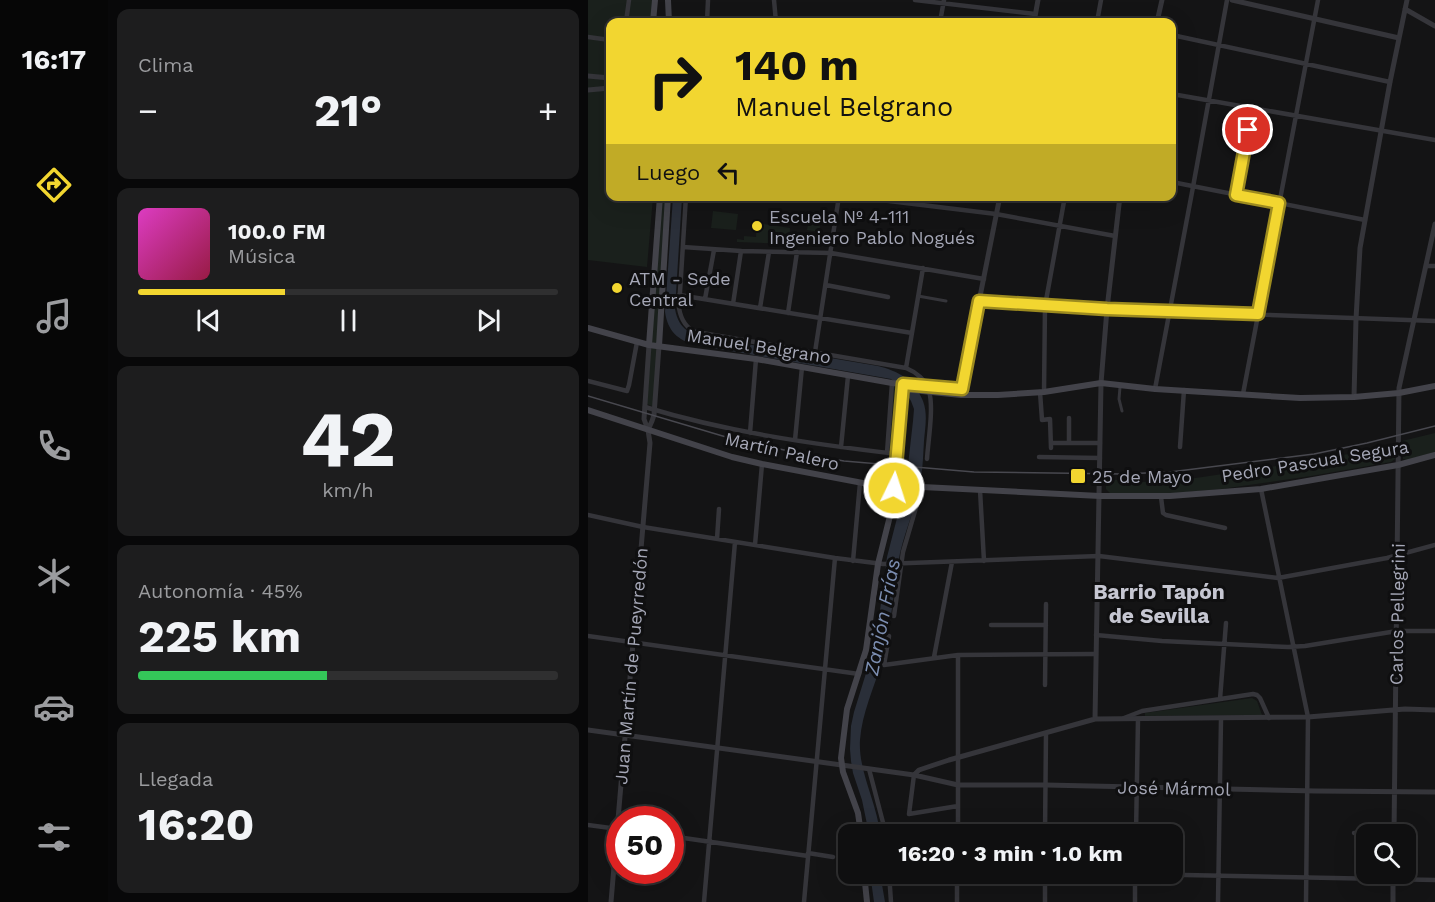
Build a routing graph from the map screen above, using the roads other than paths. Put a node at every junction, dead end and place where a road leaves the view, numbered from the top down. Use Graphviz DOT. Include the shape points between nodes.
graph roads {
  1 [pos="629,0"];
  2 [pos="655,0"];
  3 [pos="668,0"];
  4 [pos="708,0"];
  5 [pos="774,0"];
  6 [pos="915,0"];
  7 [pos="1038,0"];
  8 [pos="1101,0"];
  9 [pos="1162,0"];
  10 [pos="1227,0"];
  11 [pos="1232,0"];
  12 [pos="1318,0"];
  13 [pos="1407,0"];
  14 [pos="944,2"];
  15 [pos="1405,9"];
  16 [pos="1035,15"];
  17 [pos="627,18"];
  18 [pos="653,18"];
  19 [pos="669,18"];
  20 [pos="707,18"];
  21 [pos="776,18"];
  22 [pos="941,18"];
  23 [pos="1035,18"];
  24 [pos="1098,18"];
  25 [pos="1158,18"];
  26 [pos="1314,18"];
  27 [pos="1435,26"];
  28 [pos="1176,36"];
  29 [pos="588,38"];
  30 [pos="1399,38"];
  31 [pos="606,40"];
  32 [pos="1219,45"];
  33 [pos="1305,64"];
  34 [pos="588,76"];
  35 [pos="606,78"];
  36 [pos="1390,82"];
  37 [pos="606,88"];
  38 [pos="588,90"];
  39 [pos="1176,95"];
  40 [pos="1209,101"];
  41 [pos="1252,108"];
  42 [pos="1295,115"];
  43 [pos="1381,130"];
  44 [pos="1435,140"];
  45 [pos="1176,184"];
  46 [pos="1193,187"];
  47 [pos="1236,195"];
  48 [pos="660,201"];
  49 [pos="668,201"];
  50 [pos="686,201"];
  51 [pos="838,201"];
  52 [pos="889,201"];
  53 [pos="999,201"];
  54 [pos="1064,201"];
  55 [pos="1119,201"];
  56 [pos="1279,203"];
  57 [pos="996,214"];
  58 [pos="1365,220"];
  59 [pos="1060,225"];
  60 [pos="1435,226"];
  61 [pos="1115,236"];
  62 [pos="683,247"];
  63 [pos="714,250"];
  64 [pos="741,251"];
  65 [pos="769,252"];
  66 [pos="797,252"];
  67 [pos="831,253"];
  68 [pos="1425,266"];
  69 [pos="1435,266"];
  70 [pos="923,268"];
  71 [pos="984,279"];
  72 [pos="826,285"];
  73 [pos="679,295"];
  74 [pos="918,296"];
  75 [pos="888,297"];
  76 [pos="705,299"];
  77 [pos="946,301"];
  78 [pos="979,301"];
  79 [pos="733,304"];
  80 [pos="1046,306"];
  81 [pos="760,308"];
  82 [pos="1107,309"];
  83 [pos="1170,311"];
  84 [pos="788,313"];
  85 [pos="1258,314"];
  86 [pos="821,318"];
  87 [pos="1356,319"];
  88 [pos="1413,321"];
  89 [pos="1435,321"];
  90 [pos="588,328"];
  91 [pos="912,333"];
  92 [pos="637,342"];
  93 [pos="649,345"];
  94 [pos="659,346"];
  95 [pos="815,352"];
  96 [pos="756,359"];
  97 [pos="802,368"];
  98 [pos="906,368"];
  99 [pos="848,376"];
  100 [pos="588,381"];
  101 [pos="892,383"];
  102 [pos="1101,383"];
  103 [pos="1120,385"];
  104 [pos="903,386"];
  105 [pos="1435,386"];
  106 [pos="1155,388"];
  107 [pos="928,389"];
  108 [pos="1184,390"];
  109 [pos="961,392"];
  110 [pos="1042,392"];
  111 [pos="1399,393"];
  112 [pos="1243,394"];
  113 [pos="1354,397"];
  114 [pos="645,407"];
  115 [pos="588,410"];
  116 [pos="654,410"];
  117 [pos="1122,411"];
  118 [pos="1069,418"];
  119 [pos="648,430"];
  120 [pos="750,433"];
  121 [pos="795,440"];
  122 [pos="1069,443"];
  123 [pos="1100,443"];
  124 [pos="841,447"];
  125 [pos="1180,447"];
  126 [pos="887,453"];
  127 [pos="897,454"];
  128 [pos="1435,455"];
  129 [pos="1039,457"];
  130 [pos="1100,458"];
  131 [pos="927,459"];
  132 [pos="762,464"];
  133 [pos="1398,465"];
  134 [pos="860,483"];
  135 [pos="870,484"];
  136 [pos="915,487"];
  137 [pos="894,488"];
  138 [pos="1261,489"];
  139 [pos="980,490"];
  140 [pos="1100,496"];
  141 [pos="1161,496"];
  142 [pos="719,509"];
  143 [pos="891,509"];
  144 [pos="588,515"];
  145 [pos="643,527"];
  146 [pos="1225,528"];
  147 [pos="717,539"];
  148 [pos="735,542"];
  149 [pos="755,545"];
  150 [pos="1435,545"];
  151 [pos="1397,555"];
  152 [pos="1099,556"];
  153 [pos="835,558"];
  154 [pos="853,561"];
  155 [pos="984,561"];
  156 [pos="952,562"];
  157 [pos="878,564"];
  158 [pos="897,564"];
  159 [pos="1278,578"];
  160 [pos="1046,604"];
  161 [pos="894,616"];
  162 [pos="1226,623"];
  163 [pos="991,625"];
  164 [pos="1046,626"];
  165 [pos="1397,631"];
  166 [pos="1435,631"];
  167 [pos="1096,635"];
  168 [pos="588,636"];
  169 [pos="889,636"];
  170 [pos="633,643"];
  171 [pos="1224,644"];
  172 [pos="1293,647"];
  173 [pos="725,654"];
  174 [pos="958,654"];
  175 [pos="1096,654"];
  176 [pos="1046,655"];
  177 [pos="934,657"];
  178 [pos="825,669"];
  179 [pos="859,674"];
  180 [pos="1045,685"];
  181 [pos="1220,699"];
  182 [pos="1395,710"];
  183 [pos="1435,710"];
  184 [pos="1308,717"];
  185 [pos="1269,718"];
  186 [pos="1095,719"];
  187 [pos="1122,719"];
  188 [pos="1138,719"];
  189 [pos="1221,719"];
  190 [pos="588,730"];
  191 [pos="1046,733"];
  192 [pos="626,736"];
  193 [pos="717,749"];
  194 [pos="958,758"];
  195 [pos="816,762"];
  196 [pos="842,765"];
  197 [pos="860,768"];
  198 [pos="914,775"];
  199 [pos="958,784"];
  200 [pos="1046,785"];
  201 [pos="1136,787"];
  202 [pos="1220,788"];
  203 [pos="1307,791"];
  204 [pos="1395,792"];
  205 [pos="1435,792"];
  206 [pos="620,806"];
  207 [pos="958,806"];
  208 [pos="860,824"];
  209 [pos="882,824"];
  210 [pos="958,824"];
  211 [pos="1045,824"];
  212 [pos="1136,824"];
  213 [pos="1394,824"];
  214 [pos="588,825"];
  215 [pos="606,827"];
  216 [pos="684,838"];
  217 [pos="709,842"];
  218 [pos="808,855"];
  219 [pos="833,857"];
  220 [pos="1183,875"];
  221 [pos="1219,876"];
  222 [pos="1356,877"];
  223 [pos="1306,878"];
  224 [pos="1416,878"];
  225 [pos="1435,880"];
  226 [pos="613,884"];
  227 [pos="865,884"];
  228 [pos="890,884"];
  229 [pos="957,884"];
  230 [pos="1045,884"];
  231 [pos="1135,884"];
  232 [pos="1393,884"];
  233 [pos="611,902"];
  234 [pos="704,902"];
  235 [pos="804,902"];
  236 [pos="867,902"];
  237 [pos="891,902"];
  238 [pos="957,902"];
  239 [pos="1045,902"];
  240 [pos="1135,902"];
  241 [pos="1218,902"];
  242 [pos="1306,902"];
  243 [pos="1393,902"];
  1 -- 17 [label="street"];
  2 -- 18 [label="main road"];
  3 -- 19 [label="main road"];
  4 -- 20 [label="street"];
  5 -- 21 [label="street"];
  6 -- 14 [label="street"];
  7 -- 16 [label="street"];
  8 -- 24 [label="street"];
  9 -- 25 [label="street"];
  10 -- 32 [label="street"];
  11 -- 26 [label="street"];
  12 -- 26 [label="street"];
  13 -- 15 [label="street"];
  14 -- 16 [label="street"];
  14 -- 22 [label="street"];
  15 -- 27 [label="street"];
  15 -- 30 [label="street"];
  16 -- 23 [label="street"];
  26 -- 30 [label="street"];
  26 -- 33 [label="street"];
  28 -- 32 [label="street"];
  29 -- 31 [label="street"];
  30 -- 36 [label="street"];
  32 -- 33 [label="street"];
  32 -- 40 [label="street"];
  33 -- 36 [label="street"];
  33 -- 42 [label="street"];
  34 -- 35 [label="street"];
  36 -- 43 [label="street"];
  37 -- 38 [label="street"];
  39 -- 40 [label="street"];
  40 -- 41 [label="street"];
  40 -- 46 [label="street"];
  41 -- 42 [label="street"];
  41 -- 47 [label="street"];
  42 -- 43 [label="street"];
  42 -- 56 [label="street"];
  43 -- 44 [label="street"];
  43 -- 58 [label="street"];
  45 -- 46 [label="street"];
  46 -- 47 [label="street"];
  46 -- 83 [label="street"];
  47 -- 56 [label="street"];
  48 -- 93 [label="main road"];
  49 -- 94 [label="main road"];
  50 -- 62 [label="street"];
  51 -- 67 [label="street"];
  52 -- 57 [label="street"];
  53 -- 57 [label="street"];
  54 -- 59 [label="street"];
  55 -- 61 [label="street"];
  56 -- 58 [label="street"];
  56 -- 85 [label="street"];
  57 -- 59 [label="street"];
  57 -- 71 [label="street"];
  58 -- 87 [label="street"];
  59 -- 61 [label="street"];
  59 -- 80 [label="street"];
  60 -- 68 [label="street, Carlos Pellegrini"];
  61 -- 82 [label="street"];
  62 -- 63 [label="street"];
  62 -- 73 [label="street"];
  63 -- 64 [label="street"];
  63 -- 76 [label="street"];
  64 -- 65 [label="street"];
  64 -- 79 [label="street"];
  65 -- 66 [label="street"];
  65 -- 81 [label="street"];
  66 -- 67 [label="street"];
  66 -- 84 [label="street"];
  67 -- 70 [label="street"];
  67 -- 72 [label="street"];
  68 -- 69 [label="street"];
  68 -- 88 [label="street, Carlos Pellegrini"];
  70 -- 71 [label="street"];
  70 -- 74 [label="street"];
  71 -- 78 [label="street"];
  72 -- 75 [label="street"];
  72 -- 86 [label="street"];
  73 -- 76 [label="street"];
  73 -- 95 [label="street" via="684,322 696,332"];
  74 -- 77 [label="street"];
  74 -- 91 [label="street"];
  76 -- 79 [label="street"];
  78 -- 80 [label="street"];
  78 -- 109 [label="street"];
  79 -- 81 [label="street"];
  80 -- 82 [label="street"];
  80 -- 110 [label="street"];
  81 -- 84 [label="street"];
  82 -- 83 [label="street"];
  82 -- 102 [label="street"];
  83 -- 85 [label="street"];
  83 -- 106 [label="street"];
  84 -- 86 [label="street"];
  85 -- 87 [label="street"];
  85 -- 112 [label="street"];
  86 -- 91 [label="street"];
  86 -- 95 [label="street"];
  87 -- 88 [label="street"];
  87 -- 113 [label="street"];
  88 -- 89 [label="street"];
  88 -- 111 [label="street, Carlos Pellegrini"];
  90 -- 92 [label="main road, Manuel Belgrano"];
  91 -- 98 [label="street"];
  92 -- 93 [label="main road, Manuel Belgrano"];
  92 -- 100 [label="street" via="627,391"];
  93 -- 94 [label="main road, Manuel Belgrano"];
  93 -- 114 [label="street, Juan Martín de Pueyrredón"];
  94 -- 96 [label="main road, Manuel Belgrano"];
  94 -- 116 [label="street, Juan Martín de Pueyrredón"];
  95 -- 98 [label="street"];
  96 -- 97 [label="main road, Manuel Belgrano"];
  96 -- 120 [label="street"];
  97 -- 99 [label="main road, Manuel Belgrano"];
  97 -- 121 [label="street"];
  98 -- 107 [label="street" via="920,376"];
  99 -- 101 [label="main road, Manuel Belgrano"];
  99 -- 124 [label="street"];
  101 -- 104 [label="main road, Manuel Belgrano"];
  101 -- 126 [label="street"];
  102 -- 103 [label="main road"];
  102 -- 110 [label="main road"];
  102 -- 123 [label="street"];
  103 -- 106 [label="main road"];
  103 -- 117 [label="street"];
  104 -- 107 [label="main road, Manuel Belgrano"];
  104 -- 107 [label="main road, Manuel Belgrano" via="911,390"];
  104 -- 127 [label="main road"];
  105 -- 111 [label="main road"];
  106 -- 108 [label="main road"];
  107 -- 109 [label="main road"];
  107 -- 131 [label="street"];
  108 -- 112 [label="main road"];
  108 -- 125 [label="street"];
  109 -- 110 [label="main road"];
  110 -- 122 [label="street" via="1042,420 1050,419 1051,445"];
  111 -- 113 [label="main road"];
  111 -- 133 [label="street, Carlos Pellegrini"];
  112 -- 113 [label="main road"];
  114 -- 116 [label="street, Martín Palero"];
  114 -- 119 [label="street, Juan Martín de Pueyrredón"];
  115 -- 119 [label="main road, Martín Palero"];
  116 -- 119 [label="street, Juan Martín de Pueyrredón"];
  116 -- 120 [label="street, Martín Palero"];
  118 -- 122 [label="street"];
  119 -- 132 [label="main road, Martín Palero"];
  119 -- 145 [label="street, Juan Martín de Pueyrredón"];
  120 -- 121 [label="street, Martín Palero"];
  121 -- 124 [label="street, Martín Palero"];
  122 -- 123 [label="street"];
  123 -- 130 [label="street"];
  124 -- 126 [label="street, Martín Palero"];
  126 -- 127 [label="street, Martín Palero"];
  127 -- 137 [label="main road"];
  128 -- 133 [label="main road, Pedro Pascual Segura"];
  129 -- 130 [label="street"];
  130 -- 140 [label="street"];
  132 -- 134 [label="main road, Martín Palero"];
  132 -- 149 [label="street"];
  133 -- 138 [label="main road, Pedro Pascual Segura"];
  133 -- 151 [label="street, Carlos Pellegrini"];
  134 -- 135 [label="main road, Martín Palero"];
  134 -- 154 [label="street"];
  135 -- 137 [label="main road, Martín Palero"];
  135 -- 143 [label="main road" via="886,494"];
  136 -- 137 [label="main road, Martín Palero"];
  136 -- 139 [label="main road, Pedro Pascual Segura"];
  136 -- 158 [label="street"];
  137 -- 143 [label="main road"];
  138 -- 141 [label="main road, Pedro Pascual Segura"];
  138 -- 159 [label="street"];
  139 -- 140 [label="main road, Pedro Pascual Segura"];
  139 -- 155 [label="street"];
  140 -- 141 [label="main road, Pedro Pascual Segura"];
  140 -- 152 [label="street"];
  141 -- 146 [label="street" via="1166,515"];
  142 -- 147 [label="street"];
  143 -- 157 [label="main road"];
  144 -- 145 [label="street"];
  145 -- 147 [label="street"];
  145 -- 170 [label="street, Juan Martín de Pueyrredón"];
  147 -- 148 [label="street"];
  148 -- 149 [label="street"];
  148 -- 173 [label="street"];
  149 -- 153 [label="street"];
  150 -- 151 [label="street"];
  151 -- 159 [label="street"];
  151 -- 165 [label="street, Carlos Pellegrini"];
  152 -- 155 [label="street"];
  152 -- 159 [label="street"];
  152 -- 167 [label="street"];
  153 -- 154 [label="street"];
  153 -- 178 [label="street"];
  154 -- 157 [label="street"];
  155 -- 156 [label="street"];
  156 -- 158 [label="street"];
  156 -- 177 [label="street"];
  157 -- 158 [label="street"];
  157 -- 179 [label="main road" via="868,642"];
  158 -- 161 [label="street"];
  159 -- 172 [label="street"];
  160 -- 164 [label="street"];
  162 -- 171 [label="street"];
  163 -- 164 [label="street"];
  164 -- 176 [label="street"];
  165 -- 166 [label="street"];
  165 -- 172 [label="street"];
  165 -- 182 [label="street, Carlos Pellegrini"];
  167 -- 171 [label="street"];
  167 -- 175 [label="street"];
  168 -- 170 [label="street"];
  169 -- 177 [label="street" via="884,665"];
  170 -- 173 [label="street"];
  170 -- 192 [label="street, Juan Martín de Pueyrredón"];
  171 -- 172 [label="street"];
  171 -- 181 [label="street"];
  172 -- 184 [label="street"];
  173 -- 178 [label="street"];
  173 -- 193 [label="street"];
  174 -- 176 [label="street"];
  174 -- 177 [label="street"];
  174 -- 194 [label="street"];
  175 -- 176 [label="street"];
  175 -- 186 [label="street"];
  176 -- 180 [label="street"];
  178 -- 179 [label="street"];
  178 -- 195 [label="street"];
  179 -- 196 [label="main road" via="845,718"];
  181 -- 185 [label="street" via="1256,694"];
  181 -- 187 [label="street" via="1142,711"];
  182 -- 183 [label="street"];
  182 -- 184 [label="street"];
  182 -- 204 [label="street, Carlos Pellegrini"];
  184 -- 185 [label="street"];
  184 -- 203 [label="street"];
  185 -- 189 [label="street"];
  186 -- 187 [label="street"];
  186 -- 191 [label="street"];
  187 -- 188 [label="street"];
  188 -- 189 [label="street"];
  188 -- 201 [label="street"];
  189 -- 202 [label="street"];
  190 -- 192 [label="street, José Mármol"];
  191 -- 194 [label="street"];
  191 -- 200 [label="street"];
  192 -- 193 [label="street, José Mármol"];
  192 -- 206 [label="street, Juan Martín de Pueyrredón"];
  193 -- 195 [label="street, José Mármol"];
  193 -- 217 [label="street"];
  194 -- 198 [label="street"];
  194 -- 199 [label="street"];
  195 -- 196 [label="street, José Mármol"];
  195 -- 218 [label="street"];
  196 -- 197 [label="street, José Mármol"];
  196 -- 208 [label="main road"];
  197 -- 198 [label="street, José Mármol"];
  197 -- 209 [label="street"];
  198 -- 199 [label="street, José Mármol"];
  198 -- 207 [label="street" via="909,814"];
  199 -- 200 [label="street, José Mármol"];
  199 -- 207 [label="street"];
  200 -- 201 [label="street, José Mármol"];
  200 -- 211 [label="street"];
  201 -- 202 [label="street, José Mármol"];
  201 -- 212 [label="street"];
  202 -- 203 [label="street, José Mármol"];
  202 -- 221 [label="street"];
  203 -- 204 [label="street, José Mármol"];
  203 -- 223 [label="street"];
  204 -- 205 [label="street, José Mármol"];
  204 -- 213 [label="street, Carlos Pellegrini"];
  207 -- 210 [label="street"];
  214 -- 215 [label="street"];
  216 -- 217 [label="street"];
  217 -- 218 [label="street"];
  217 -- 234 [label="street"];
  218 -- 219 [label="street"];
  218 -- 235 [label="street"];
  220 -- 221 [label="street"];
  221 -- 223 [label="street"];
  221 -- 241 [label="street"];
  222 -- 223 [label="street"];
  223 -- 242 [label="street"];
  224 -- 225 [label="street"];
  226 -- 233 [label="street, Juan Martín de Pueyrredón"];
  227 -- 236 [label="main road"];
  228 -- 237 [label="street"];
  229 -- 238 [label="street"];
  230 -- 239 [label="street"];
  231 -- 240 [label="street"];
  232 -- 243 [label="street"];
}
